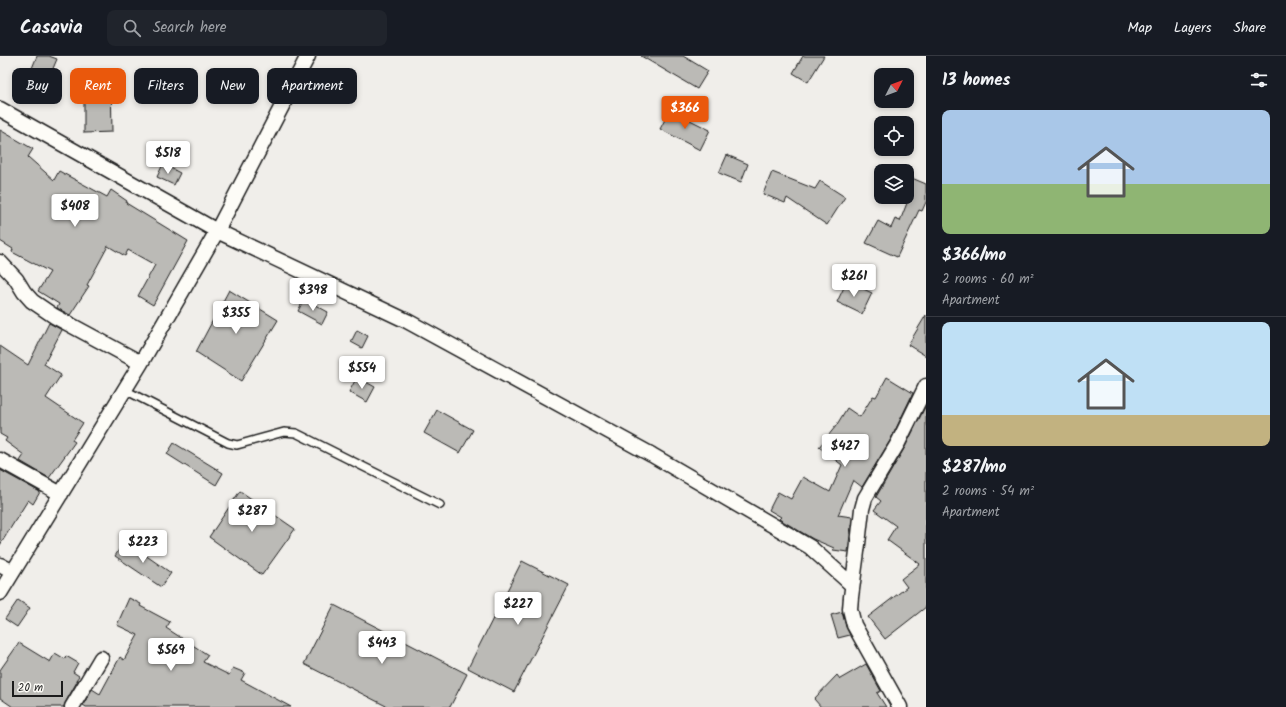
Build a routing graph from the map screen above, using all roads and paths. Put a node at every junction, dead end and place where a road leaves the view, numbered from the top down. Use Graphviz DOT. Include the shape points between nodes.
graph roads {
  1 [pos="308,56"];
  2 [pos="0,109"];
  3 [pos="217,231"];
  4 [pos="0,262"];
  5 [pos="142,363"];
  6 [pos="926,386"];
  7 [pos="125,390"];
  8 [pos="0,460"];
  9 [pos="61,494"];
  10 [pos="440,506"];
  11 [pos="0,565"];
  12 [pos="13,572"];
  13 [pos="852,585"];
  14 [pos="0,593"];
  15 [pos="101,658"];
  16 [pos="72,707"];
  17 [pos="900,707"];
  1 -- 3 [label="street"];
  2 -- 3 [label="street"];
  3 -- 5 [label="street"];
  3 -- 13 [label="street" via="407,321 652,455 810,547"];
  4 -- 5 [label="street" via="32,301 54,316"];
  5 -- 7 [label="street"];
  6 -- 13 [label="street" via="898,443 865,498"];
  7 -- 9 [label="street"];
  7 -- 10 [label="lane" via="228,443 237,445 284,432 296,433"];
  8 -- 9 [label="street"];
  9 -- 12 [label="street"];
  11 -- 12 [label="street"];
  12 -- 14 [label="street"];
  13 -- 17 [label="street" via="850,609 854,625"];
  15 -- 16 [label="street"];
}
